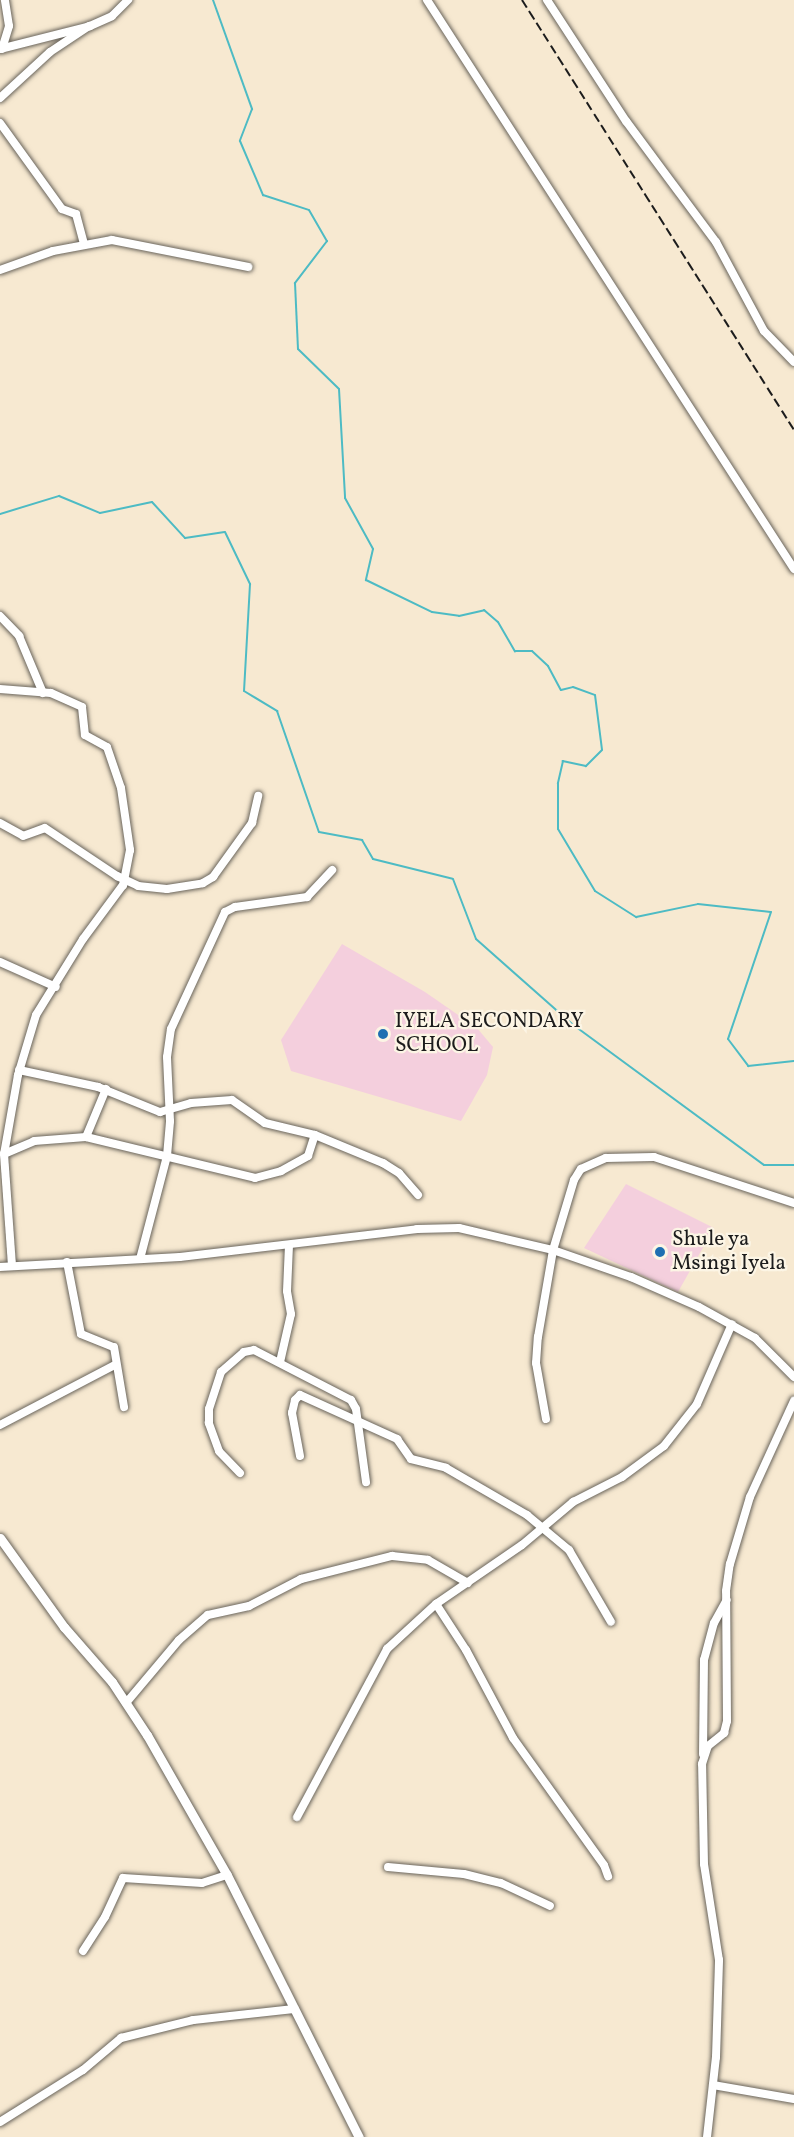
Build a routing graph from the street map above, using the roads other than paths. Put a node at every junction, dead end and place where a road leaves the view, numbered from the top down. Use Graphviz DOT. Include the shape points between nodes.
graph roads {
  1 [pos="5,0"];
  2 [pos="128,0"];
  3 [pos="427,0"];
  4 [pos="547,0"];
  5 [pos="90,26"];
  6 [pos="1,49"];
  7 [pos="0,98"];
  8 [pos="0,123"];
  9 [pos="84,244"];
  10 [pos="248,267"];
  11 [pos="0,270"];
  12 [pos="794,362"];
  13 [pos="794,569"];
  14 [pos="0,616"];
  15 [pos="0,689"];
  16 [pos="43,693"];
  17 [pos="258,796"];
  18 [pos="0,823"];
  19 [pos="332,870"];
  20 [pos="126,880"];
  21 [pos="0,962"];
  22 [pos="56,987"];
  23 [pos="20,1070"];
  24 [pos="106,1089"];
  25 [pos="169,1111"];
  26 [pos="315,1135"];
  27 [pos="86,1137"];
  28 [pos="4,1154"];
  29 [pos="166,1156"];
  30 [pos="418,1195"];
  31 [pos="794,1203"];
  32 [pos="289,1246"];
  33 [pos="553,1250"];
  34 [pos="140,1259"];
  35 [pos="68,1262"];
  36 [pos="12,1266"];
  37 [pos="0,1267"];
  38 [pos="732,1324"];
  39 [pos="280,1362"];
  40 [pos="115,1365"];
  41 [pos="794,1377"];
  42 [pos="794,1401"];
  43 [pos="124,1407"];
  44 [pos="546,1419"];
  45 [pos="356,1421"];
  46 [pos="0,1425"];
  47 [pos="300,1456"];
  48 [pos="240,1473"];
  49 [pos="366,1482"];
  50 [pos="544,1528"];
  51 [pos="0,1538"];
  52 [pos="468,1583"];
  53 [pos="727,1600"];
  54 [pos="436,1604"];
  55 [pos="611,1622"];
  56 [pos="126,1703"];
  57 [pos="703,1758"];
  58 [pos="297,1817"];
  59 [pos="388,1867"];
  60 [pos="227,1875"];
  61 [pos="608,1876"];
  62 [pos="550,1906"];
  63 [pos="83,1951"];
  64 [pos="294,2009"];
  65 [pos="713,2085"];
  66 [pos="794,2099"];
  67 [pos="0,2122"];
  68 [pos="359,2137"];
  69 [pos="707,2137"];
  1 -- 6 [label="street" via="9,26"];
  2 -- 5 [label="street" via="112,15"];
  3 -- 13 [label="street"];
  4 -- 12 [label="street" via="626,122 717,242 764,331"];
  5 -- 6 [label="street"];
  5 -- 7 [label="street" via="50,52"];
  8 -- 9 [label="street" via="62,209 76,214"];
  9 -- 10 [label="street" via="112,240"];
  9 -- 11 [label="street"];
  14 -- 16 [label="street" via="19,636"];
  15 -- 16 [label="street"];
  16 -- 20 [label="street" via="82,707 86,736 107,747 127,820 130,850"];
  17 -- 20 [label="street" via="252,823 209,880 167,889 148,888"];
  18 -- 20 [label="street" via="23,836 47,829"];
  19 -- 25 [label="street" via="307,897 240,906 225,912 171,1029 167,1064"];
  20 -- 22 [label="street" via="71,958"];
  21 -- 22 [label="street"];
  22 -- 23 [label="street" via="36,1015"];
  23 -- 24 [label="street"];
  23 -- 28 [label="street"];
  24 -- 25 [label="street" via="144,1108"];
  24 -- 27 [label="street"];
  25 -- 26 [label="street" via="191,1103 232,1100 265,1123"];
  25 -- 29 [label="street"];
  26 -- 29 [label="street" via="308,1156 281,1171 255,1178"];
  26 -- 30 [label="street" via="383,1163 399,1173"];
  27 -- 28 [label="street" via="33,1141"];
  27 -- 29 [label="street"];
  28 -- 36 [label="street"];
  29 -- 34 [label="street"];
  31 -- 33 [label="street" via="654,1157 606,1158 591,1162 574,1179"];
  32 -- 33 [label="street" via="438,1227 495,1234"];
  32 -- 34 [label="street"];
  32 -- 39 [label="street" via="287,1291 291,1314"];
  33 -- 38 [label="street" via="631,1277"];
  33 -- 44 [label="street" via="536,1354"];
  34 -- 35 [label="street"];
  35 -- 36 [label="street"];
  35 -- 40 [label="street" via="81,1334 112,1344"];
  36 -- 37 [label="street"];
  38 -- 41 [label="street" via="765,1346"];
  38 -- 50 [label="street" via="697,1404 664,1446 622,1477 573,1502"];
  39 -- 45 [label="street" via="351,1400"];
  39 -- 48 [label="street" via="249,1350 230,1362 215,1382 209,1423 225,1461"];
  40 -- 43 [label="street"];
  40 -- 46 [label="street"];
  42 -- 53 [label="street" via="750,1497 730,1564"];
  45 -- 47 [label="street" via="311,1398 297,1396 292,1426"];
  45 -- 49 [label="street"];
  45 -- 50 [label="street" via="397,1439 411,1459 446,1468"];
  50 -- 52 [label="street"];
  50 -- 55 [label="street" via="573,1555"];
  51 -- 56 [label="street" via="64,1627"];
  52 -- 54 [label="street"];
  52 -- 56 [label="street" via="428,1560 392,1556 301,1579 249,1606 208,1614 179,1640"];
  53 -- 57 [label="street" via="714,1623 704,1660"];
  53 -- 57 [label="street" via="727,1721 724,1733 708,1746"];
  54 -- 58 [label="street" via="398,1636 374,1667"];
  54 -- 61 [label="street" via="482,1677 513,1738"];
  56 -- 60 [label="street"];
  57 -- 65 [label="street" via="704,1864 719,1960"];
  59 -- 62 [label="street" via="464,1874 508,1886"];
  60 -- 63 [label="street" via="202,1883 123,1878"];
  60 -- 64 [label="street"];
  64 -- 67 [label="street" via="193,2020 121,2038 39,2101"];
  64 -- 68 [label="street"];
  65 -- 66 [label="street"];
  65 -- 69 [label="street"];
}
